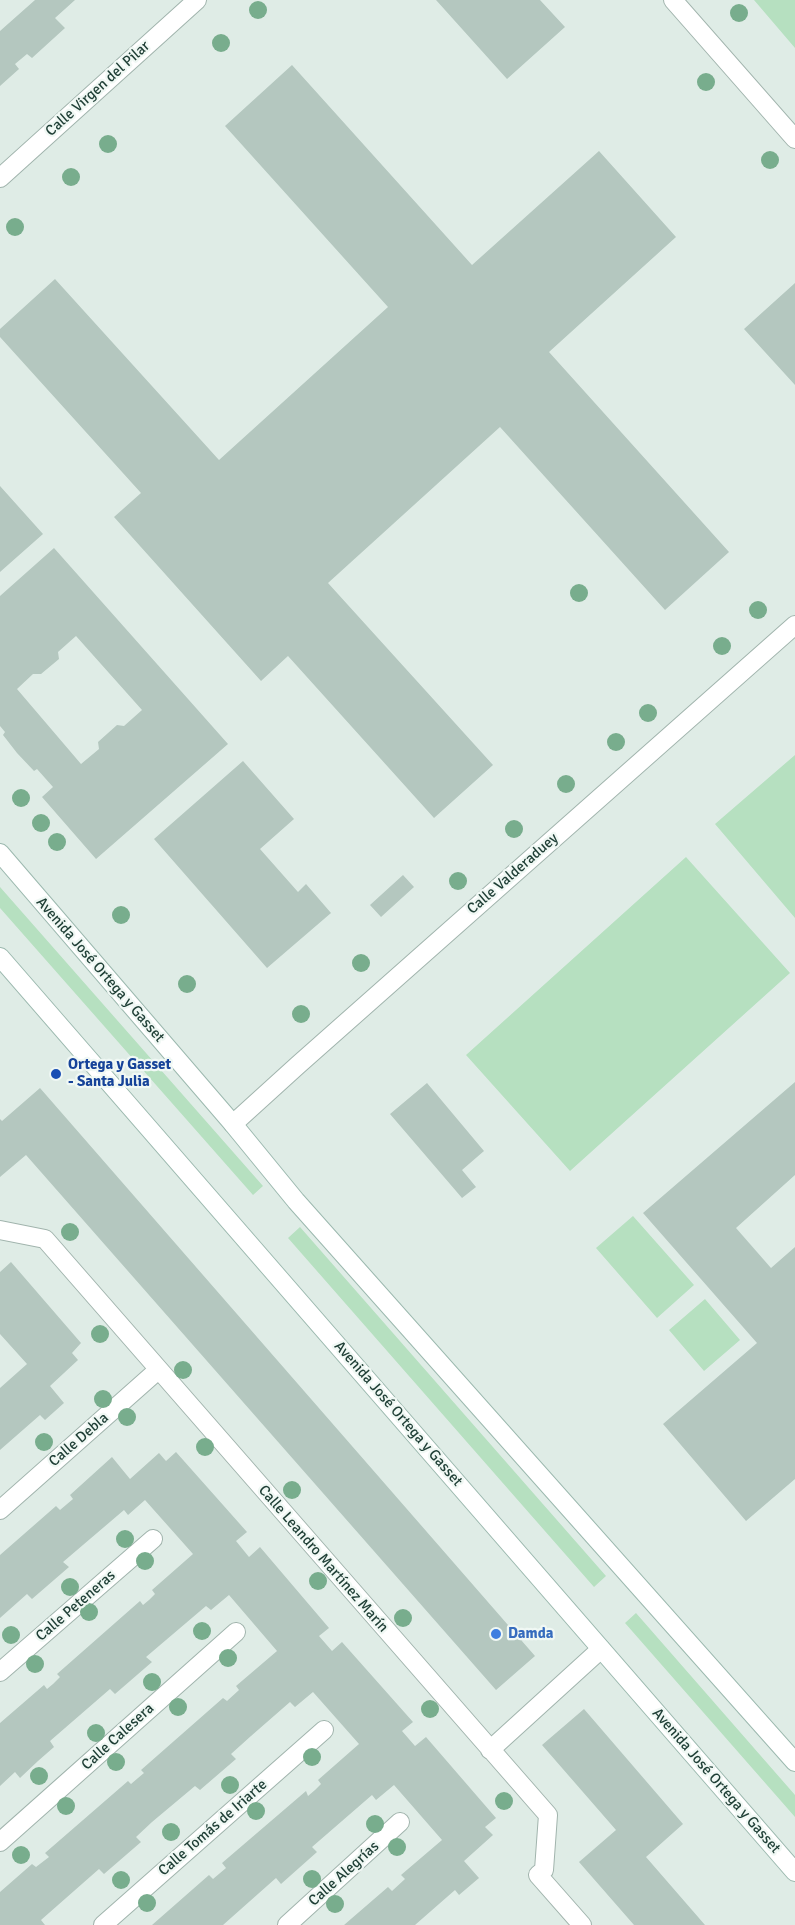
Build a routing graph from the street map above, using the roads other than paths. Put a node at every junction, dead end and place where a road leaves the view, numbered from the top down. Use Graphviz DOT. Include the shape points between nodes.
graph roads {
  1 [pos="196,0"];
  2 [pos="673,0"];
  3 [pos="795,139"];
  4 [pos="0,178"];
  5 [pos="795,625"];
  6 [pos="0,853"];
  7 [pos="0,957"];
  8 [pos="233,1124"];
  9 [pos="0,1230"];
  10 [pos="158,1370"];
  11 [pos="0,1510"];
  12 [pos="153,1539"];
  13 [pos="236,1632"];
  14 [pos="601,1649"];
  15 [pos="0,1672"];
  16 [pos="324,1730"];
  17 [pos="490,1750"];
  18 [pos="795,1762"];
  19 [pos="400,1822"];
  20 [pos="0,1842"];
  21 [pos="795,1872"];
  22 [pos="103,1925"];
  23 [pos="287,1925"];
  24 [pos="582,1925"];
  1 -- 4 [label="street, Calle Virgen del Pilar"];
  2 -- 3 [label="street"];
  5 -- 8 [label="street, Calle Valderaduey"];
  6 -- 8 [label="street, Avenida José Ortega y Gasset"];
  7 -- 14 [label="street, Avenida José Ortega y Gasset"];
  8 -- 18 [label="street, Avenida José Ortega y Gasset" via="296,1201"];
  9 -- 10 [label="street, Calle Leandro Martínez Marín" via="45,1239"];
  10 -- 11 [label="street, Calle Debla"];
  10 -- 17 [label="street, Calle Leandro Martínez Marín"];
  12 -- 15 [label="street, Calle Peteneras"];
  13 -- 20 [label="street, Calle Calesera"];
  14 -- 17 [label="street"];
  14 -- 21 [label="street, Avenida José Ortega y Gasset"];
  16 -- 22 [label="street, Calle Tomás de Iriarte"];
  17 -- 24 [label="street, Calle Leandro Martínez Marín" via="548,1815 544,1870 538,1875"];
  19 -- 23 [label="street, Calle Alegrías"];
}
